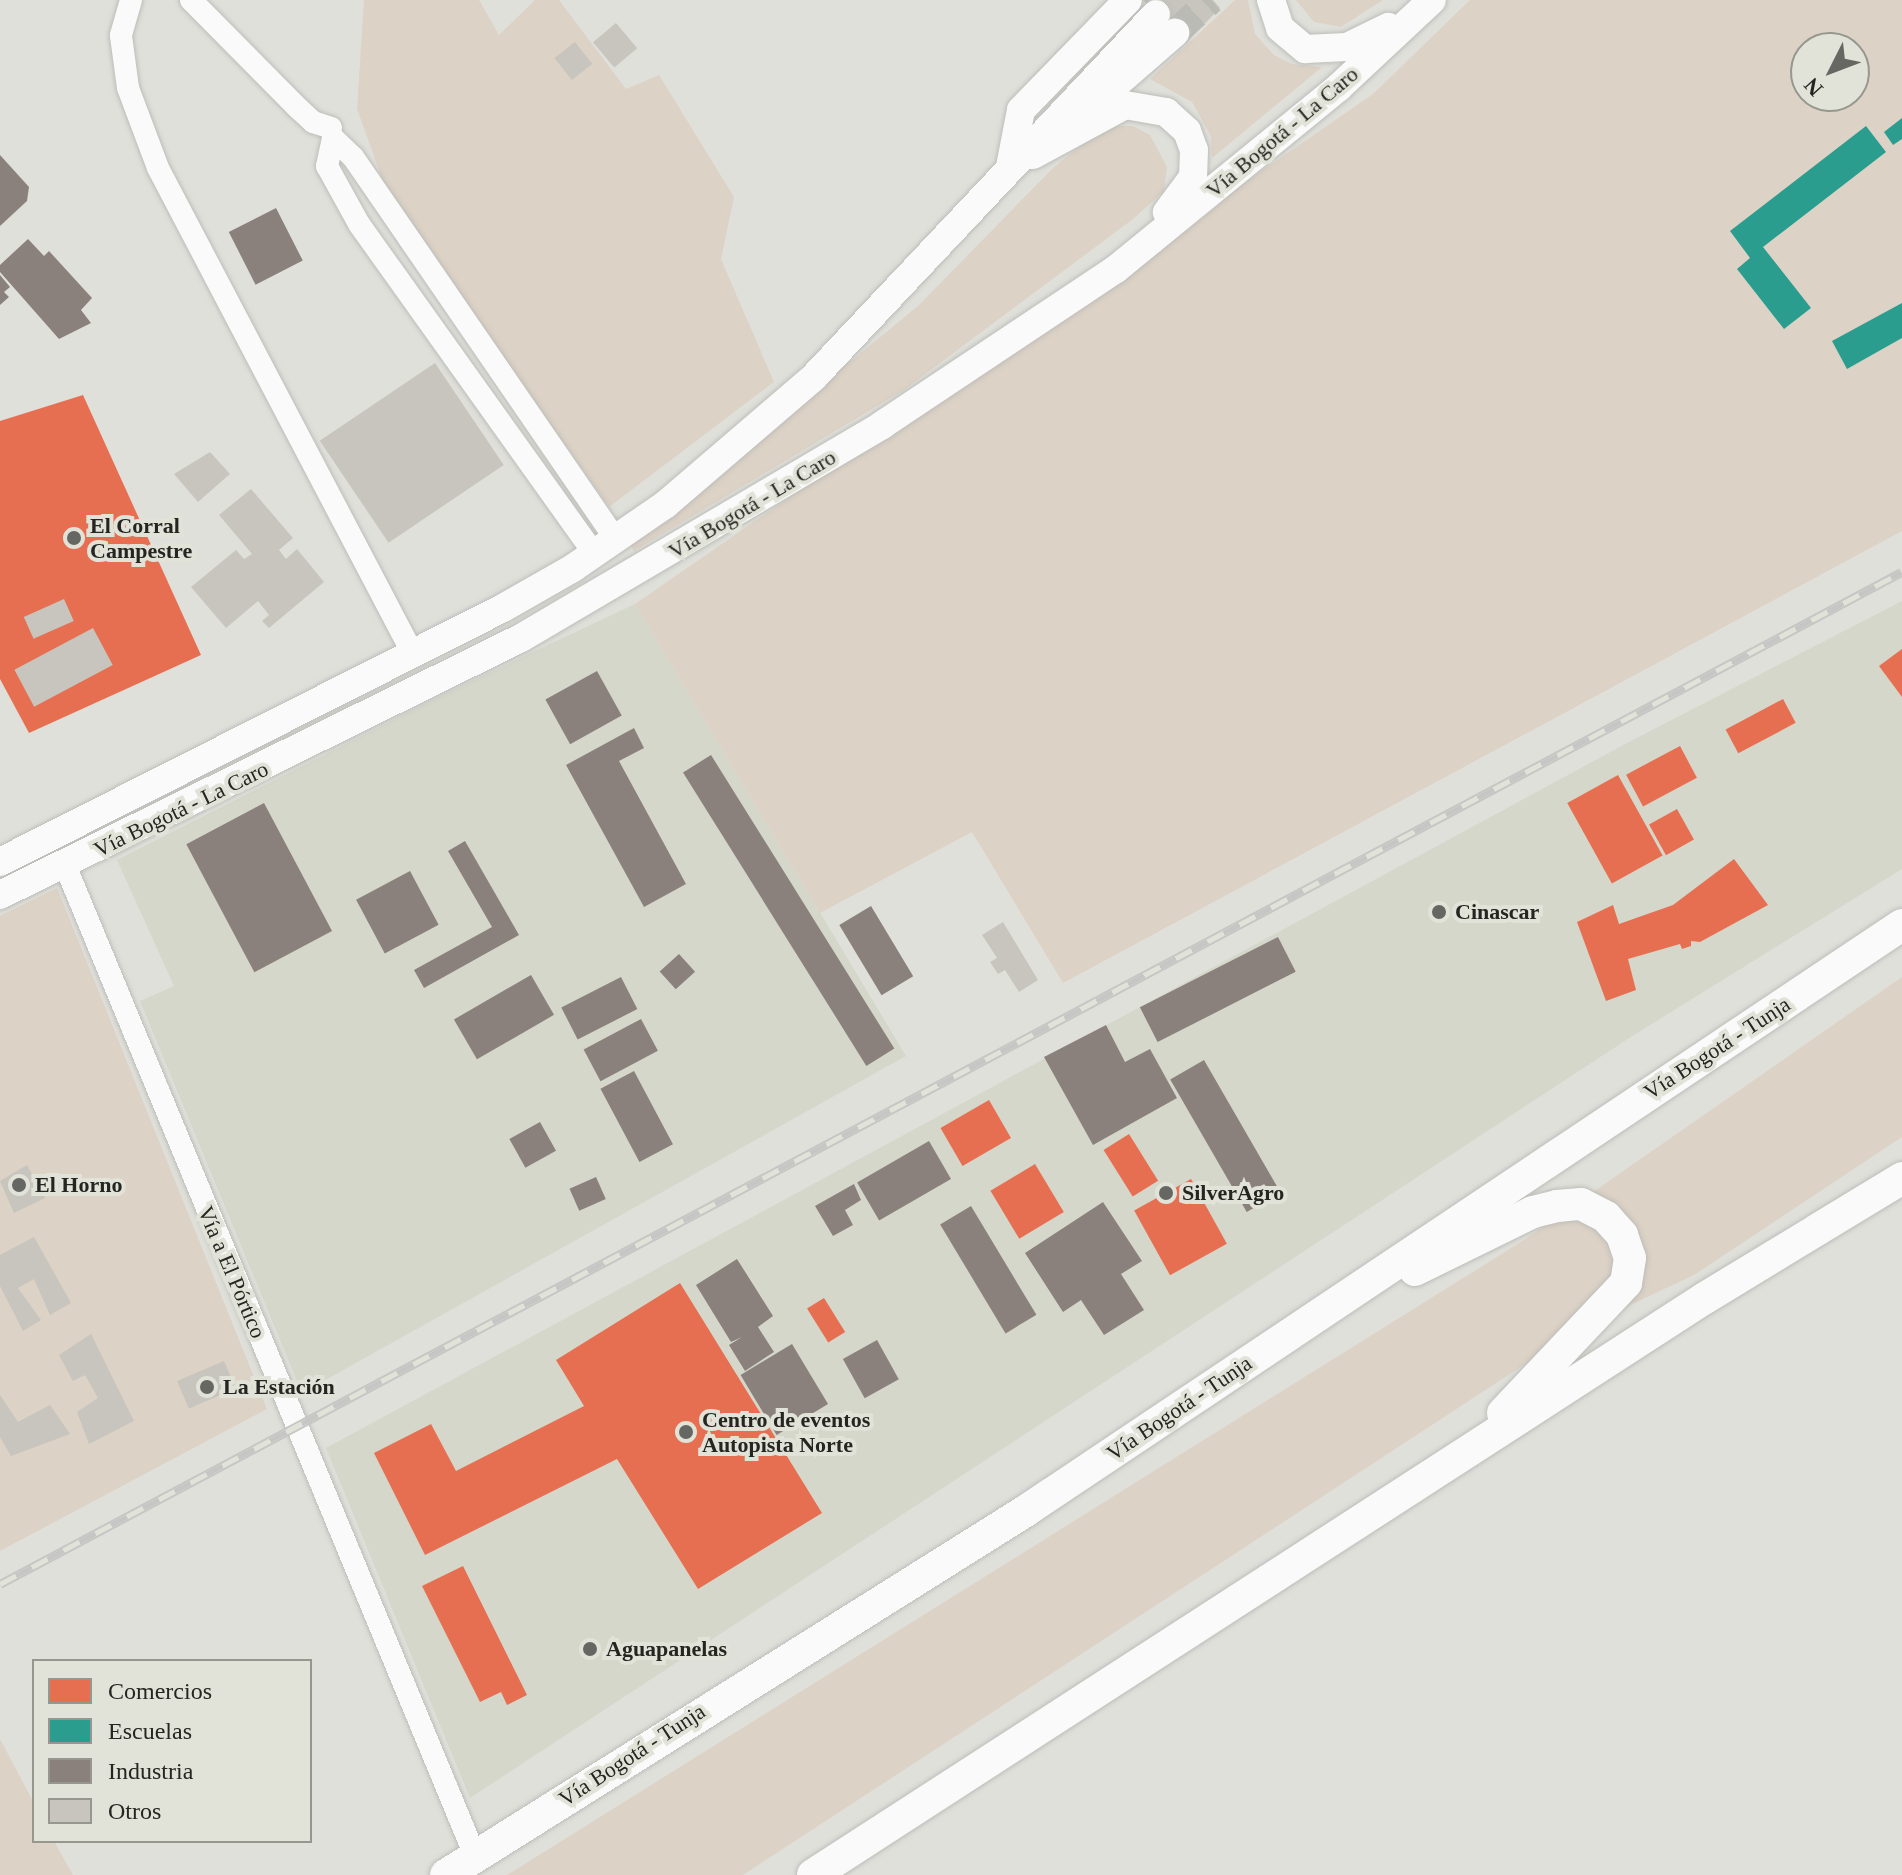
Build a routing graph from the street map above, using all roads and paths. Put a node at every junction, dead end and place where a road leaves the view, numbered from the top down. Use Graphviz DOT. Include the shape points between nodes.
graph roads {
  1 [pos="131,0"];
  2 [pos="191,0"];
  3 [pos="1271,0"];
  4 [pos="1432,1"];
  5 [pos="1154,15"];
  6 [pos="331,128"];
  7 [pos="1010,168"];
  8 [pos="1116,269"];
  9 [pos="605,546"];
  10 [pos="414,656"];
  11 [pos="0,862"];
  12 [pos="65,865"];
  13 [pos="0,895"];
  14 [pos="1902,925"];
  15 [pos="1902,1178"];
  16 [pos="1301,1326"];
  17 [pos="1458,1458"];
  18 [pos="475,1856"];
  19 [pos="446,1875"];
  20 [pos="813,1875"];
  1 -- 10 [label="street" via="121,36 128,88 158,168"];
  2 -- 6 [label="street" via="305,115"];
  3 -- 4 [label="main road" via="1272,12 1290,40 1323,50 1372,37"];
  4 -- 8 [label="main road, Vía Bogotá - La Caro" via="1339,87"];
  5 -- 7 [label="main road, Vía Bogotá - La Caro"];
  5 -- 7 [label="main road, Vía Bogotá - La Caro" via="1021,110"];
  7 -- 8 [label="main road" via="1125,105 1152,107 1179,122 1194,150 1193,177 1186,192"];
  7 -- 9 [label="main road, Vía Bogotá - La Caro" via="813,378 712,467"];
  8 -- 12 [label="main road, Vía Bogotá - La Caro" via="882,425 588,601"];
  9 -- 9 [label="street" via="353,157 333,138 327,166 359,224"];
  9 -- 10 [label="main road, Vía Bogotá - La Caro"];
  10 -- 11 [label="main road, Vía Bogotá - La Caro"];
  12 -- 13 [label="main road, Vía Bogotá - La Caro"];
  12 -- 18 [label="street, Vía a El Pórtico"];
  14 -- 16 [label="highway, Vía Bogotá - Tunja"];
  15 -- 17 [label="highway"];
  16 -- 17 [label="highway" via="1533,1212 1581,1204 1606,1217 1630,1258 1626,1283"];
  16 -- 18 [label="highway, Vía Bogotá - Tunja" via="1024,1512"];
  17 -- 20 [label="highway"];
  18 -- 19 [label="highway, Vía Bogotá - Tunja"];
}
